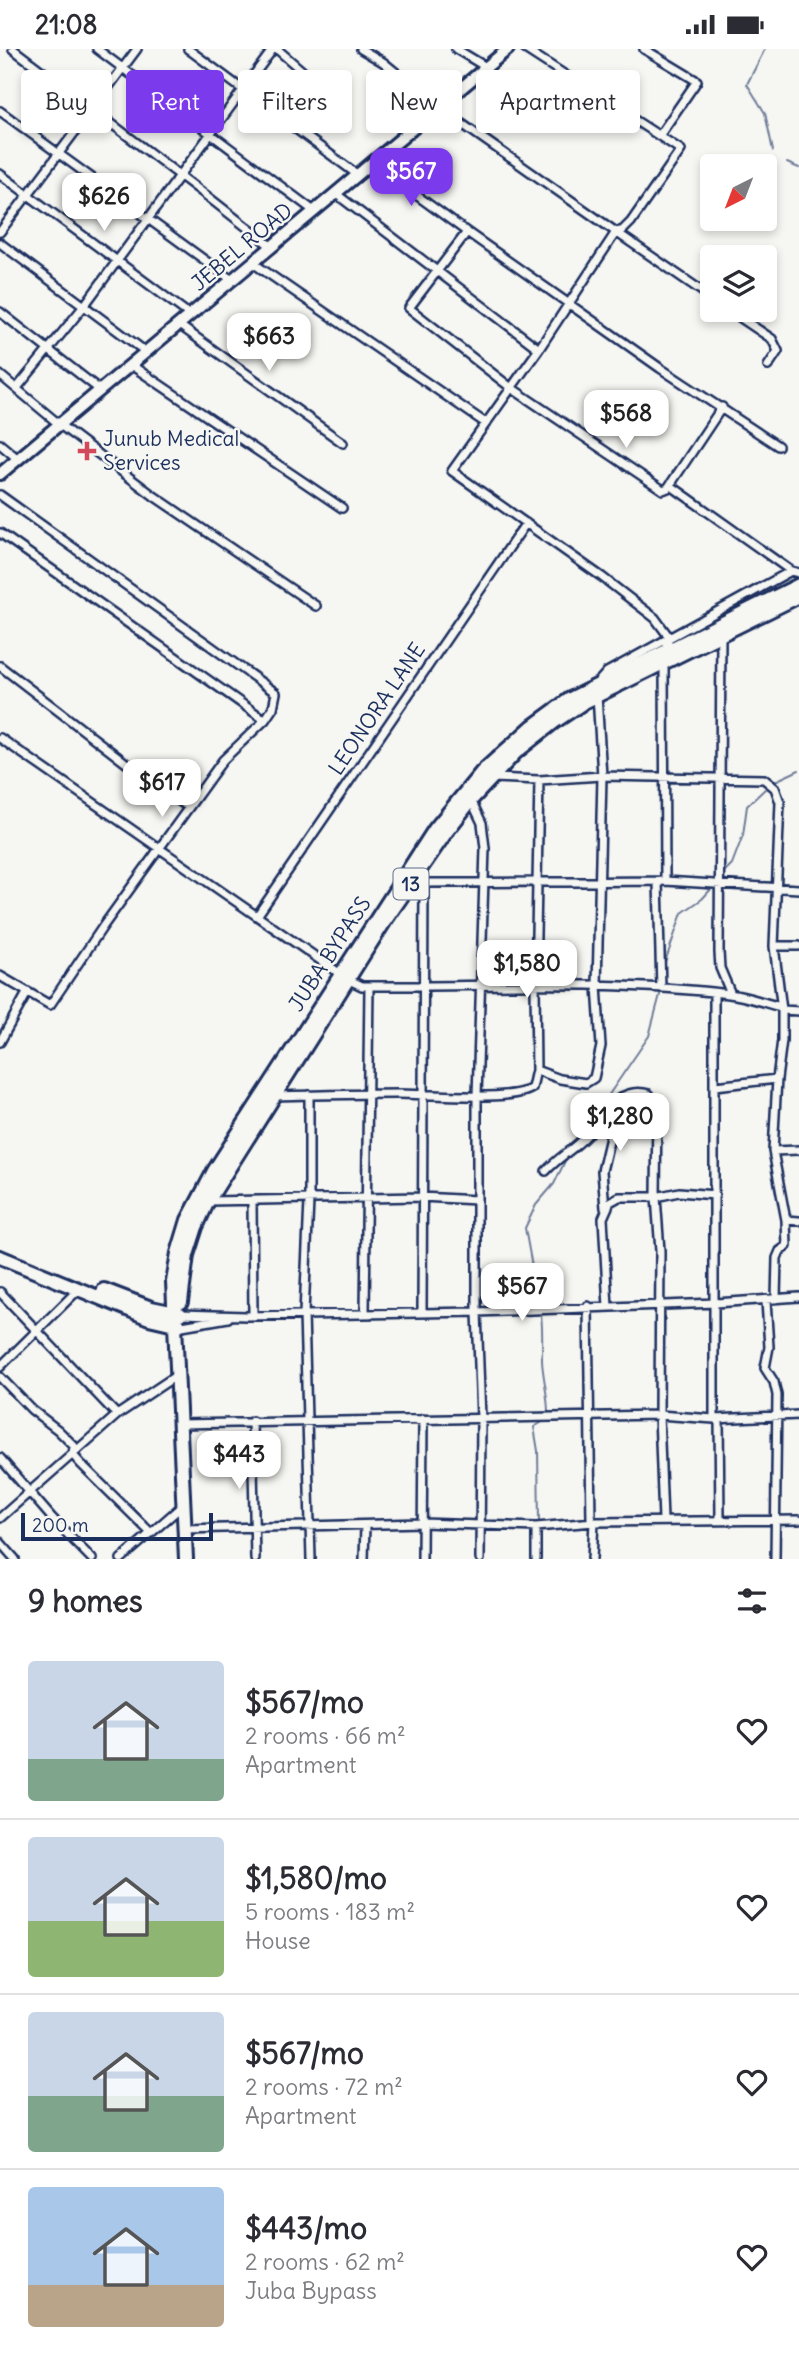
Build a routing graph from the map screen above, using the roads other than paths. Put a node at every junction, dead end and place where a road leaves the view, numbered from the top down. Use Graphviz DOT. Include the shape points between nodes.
graph roads {
  1 [pos="13,49"];
  2 [pos="97,49"];
  3 [pos="137,49"];
  4 [pos="188,49"];
  5 [pos="275,49"];
  6 [pos="361,49"];
  7 [pos="456,49"];
  8 [pos="508,49"];
  9 [pos="526,49"];
  10 [pos="644,49"];
  11 [pos="486,67"];
  12 [pos="123,68"];
  13 [pos="41,70"];
  14 [pos="259,70"];
  15 [pos="301,70"];
  16 [pos="393,70"];
  17 [pos="112,83"];
  18 [pos="238,86"];
  19 [pos="462,87"];
  20 [pos="238,97"];
  21 [pos="0,111"];
  22 [pos="112,124"];
  23 [pos="462,124"];
  24 [pos="74,133"];
  25 [pos="301,133"];
  26 [pos="407,133"];
  27 [pos="211,134"];
  28 [pos="659,136"];
  29 [pos="58,154"];
  30 [pos="379,157"];
  31 [pos="0,174"];
  32 [pos="180,175"];
  33 [pos="358,175"];
  34 [pos="335,193"];
  35 [pos="28,194"];
  36 [pos="314,211"];
  37 [pos="148,219"];
  38 [pos="0,232"];
  39 [pos="467,232"];
  40 [pos="615,232"];
  41 [pos="0,243"];
  42 [pos="272,247"];
  43 [pos="118,261"];
  44 [pos="253,263"];
  45 [pos="438,272"];
  46 [pos="232,280"];
  47 [pos="700,290"];
  48 [pos="568,301"];
  49 [pos="84,306"];
  50 [pos="0,313"];
  51 [pos="190,315"];
  52 [pos="746,322"];
  53 [pos="179,324"];
  54 [pos="47,348"];
  55 [pos="539,348"];
  56 [pos="146,352"];
  57 [pos="131,365"];
  58 [pos="768,366"];
  59 [pos="0,376"];
  60 [pos="510,387"];
  61 [pos="17,388"];
  62 [pos="100,390"];
  63 [pos="722,407"];
  64 [pos="484,422"];
  65 [pos="60,425"];
  66 [pos="343,443"];
  67 [pos="0,444"];
  68 [pos="778,446"];
  69 [pos="18,459"];
  70 [pos="0,474"];
  71 [pos="670,485"];
  72 [pos="0,495"];
  73 [pos="342,508"];
  74 [pos="526,523"];
  75 [pos="0,533"];
  76 [pos="795,572"];
  77 [pos="799,585"];
  78 [pos="799,596"];
  79 [pos="316,606"];
  80 [pos="720,634"];
  81 [pos="668,637"];
  82 [pos="665,656"];
  83 [pos="0,666"];
  84 [pos="597,690"];
  85 [pos="265,720"];
  86 [pos="0,738"];
  87 [pos="602,776"];
  88 [pos="491,778"];
  89 [pos="664,778"];
  90 [pos="539,780"];
  91 [pos="721,780"];
  92 [pos="471,800"];
  93 [pos="188,807"];
  94 [pos="158,848"];
  95 [pos="600,881"];
  96 [pos="484,882"];
  97 [pos="539,882"];
  98 [pos="662,882"];
  99 [pos="418,883"];
  100 [pos="720,884"];
  101 [pos="775,888"];
  102 [pos="799,889"];
  103 [pos="257,916"];
  104 [pos="774,946"];
  105 [pos="799,946"];
  106 [pos="0,976"];
  107 [pos="344,977"];
  108 [pos="369,986"];
  109 [pos="535,986"];
  110 [pos="597,986"];
  111 [pos="424,987"];
  112 [pos="479,987"];
  113 [pos="661,988"];
  114 [pos="27,993"];
  115 [pos="714,993"];
  116 [pos="731,994"];
  117 [pos="781,1008"];
  118 [pos="799,1011"];
  119 [pos="0,1042"];
  120 [pos="536,1070"];
  121 [pos="777,1079"];
  122 [pos="715,1086"];
  123 [pos="366,1094"];
  124 [pos="423,1094"];
  125 [pos="309,1095"];
  126 [pos="273,1096"];
  127 [pos="477,1096"];
  128 [pos="596,1123"];
  129 [pos="799,1150"];
  130 [pos="773,1151"];
  131 [pos="546,1171"];
  132 [pos="715,1195"];
  133 [pos="421,1197"];
  134 [pos="656,1197"];
  135 [pos="366,1199"];
  136 [pos="477,1200"];
  137 [pos="208,1201"];
  138 [pos="252,1201"];
  139 [pos="309,1201"];
  140 [pos="605,1209"];
  141 [pos="786,1220"];
  142 [pos="799,1221"];
  143 [pos="0,1249"];
  144 [pos="0,1257"];
  145 [pos="79,1289"];
  146 [pos="0,1292"];
  147 [pos="799,1297"];
  148 [pos="776,1299"];
  149 [pos="766,1301"];
  150 [pos="659,1304"];
  151 [pos="716,1304"];
  152 [pos="588,1306"];
  153 [pos="608,1307"];
  154 [pos="422,1312"];
  155 [pos="477,1312"];
  156 [pos="365,1313"];
  157 [pos="304,1314"];
  158 [pos="249,1315"];
  159 [pos="178,1320"];
  160 [pos="36,1331"];
  161 [pos="0,1367"];
  162 [pos="177,1375"];
  163 [pos="0,1377"];
  164 [pos="117,1415"];
  165 [pos="659,1415"];
  166 [pos="776,1415"];
  167 [pos="799,1415"];
  168 [pos="589,1417"];
  169 [pos="481,1418"];
  170 [pos="423,1419"];
  171 [pos="717,1419"];
  172 [pos="309,1420"];
  173 [pos="252,1421"];
  174 [pos="183,1424"];
  175 [pos="73,1455"];
  176 [pos="0,1458"];
  177 [pos="29,1492"];
  178 [pos="182,1506"];
  179 [pos="0,1518"];
  180 [pos="720,1519"];
  181 [pos="663,1520"];
  182 [pos="775,1520"];
  183 [pos="799,1520"];
  184 [pos="592,1522"];
  185 [pos="422,1523"];
  186 [pos="311,1524"];
  187 [pos="365,1524"];
  188 [pos="481,1525"];
  189 [pos="253,1526"];
  190 [pos="536,1527"];
  191 [pos="187,1529"];
  192 [pos="150,1533"];
  193 [pos="0,1542"];
  194 [pos="15,1559"];
  195 [pos="92,1559"];
  196 [pos="121,1559"];
  197 [pos="186,1559"];
  198 [pos="194,1559"];
  199 [pos="255,1559"];
  200 [pos="311,1559"];
  201 [pos="364,1559"];
  202 [pos="422,1559"];
  203 [pos="480,1559"];
  204 [pos="536,1559"];
  205 [pos="592,1559"];
  206 [pos="775,1559"];
  1 -- 13 [label="street"];
  2 -- 12 [label="street"];
  3 -- 12 [label="street"];
  4 -- 18 [label="street"];
  5 -- 14 [label="street"];
  5 -- 15 [label="street"];
  6 -- 16 [label="street"];
  7 -- 11 [label="street"];
  8 -- 11 [label="main road, JEBEL ROAD"];
  9 -- 28 [label="street"];
  10 -- 28 [label="street" via="697,81"];
  11 -- 19 [label="main road, JEBEL ROAD"];
  12 -- 17 [label="street"];
  12 -- 27 [label="street"];
  20 -- 27 [label="street"];
  21 -- 29 [label="street"];
  22 -- 32 [label="street"];
  23 -- 40 [label="street"];
  24 -- 29 [label="street"];
  25 -- 33 [label="street"];
  26 -- 30 [label="main road, JEBEL ROAD"];
  27 -- 32 [label="street"];
  27 -- 36 [label="street"];
  28 -- 40 [label="street" via="681,150 631,222"];
  29 -- 35 [label="street"];
  29 -- 37 [label="street"];
  30 -- 33 [label="main road, JEBEL ROAD"];
  30 -- 39 [label="street" via="419,197"];
  31 -- 35 [label="street"];
  32 -- 37 [label="street"];
  32 -- 42 [label="street"];
  33 -- 34 [label="main road, JEBEL ROAD"];
  34 -- 36 [label="main road, JEBEL ROAD"];
  34 -- 45 [label="street"];
  35 -- 38 [label="street"];
  35 -- 43 [label="street"];
  36 -- 42 [label="main road, JEBEL ROAD"];
  37 -- 43 [label="street"];
  37 -- 46 [label="street"];
  39 -- 45 [label="street"];
  39 -- 48 [label="street"];
  40 -- 47 [label="street"];
  40 -- 48 [label="street"];
  41 -- 49 [label="street"];
  42 -- 44 [label="main road, JEBEL ROAD"];
  43 -- 49 [label="street"];
  43 -- 51 [label="street"];
  44 -- 46 [label="main road, JEBEL ROAD"];
  44 -- 64 [label="street"];
  45 -- 55 [label="street"];
  45 -- 60 [label="street" via="409,308"];
  46 -- 51 [label="main road, JEBEL ROAD"];
  48 -- 55 [label="street"];
  48 -- 63 [label="street"];
  49 -- 54 [label="street"];
  49 -- 56 [label="street"];
  50 -- 54 [label="street"];
  51 -- 53 [label="main road, JEBEL ROAD"];
  52 -- 58 [label="street" via="779,351"];
  53 -- 56 [label="main road, JEBEL ROAD"];
  53 -- 66 [label="street"];
  54 -- 61 [label="street"];
  54 -- 62 [label="street"];
  55 -- 60 [label="street"];
  56 -- 57 [label="main road, JEBEL ROAD"];
  57 -- 62 [label="main road, JEBEL ROAD"];
  57 -- 73 [label="street"];
  59 -- 61 [label="street"];
  60 -- 64 [label="street"];
  60 -- 71 [label="street" via="657,488"];
  61 -- 65 [label="street"];
  62 -- 65 [label="main road, JEBEL ROAD"];
  63 -- 68 [label="street"];
  63 -- 71 [label="street"];
  64 -- 74 [label="street" via="452,471"];
  65 -- 69 [label="main road, JEBEL ROAD"];
  65 -- 79 [label="street"];
  67 -- 69 [label="street"];
  69 -- 70 [label="main road, JEBEL ROAD"];
  71 -- 76 [label="street"];
  72 -- 85 [label="street" via="276,693"];
  74 -- 81 [label="street" via="655,618"];
  74 -- 103 [label="street, LEONORA LANE"];
  75 -- 85 [label="street"];
  76 -- 81 [label="street"];
  77 -- 82 [label="main road, JUBA BYPASS"];
  78 -- 80 [label="main road, JUBA BYPASS"];
  80 -- 82 [label="main road, JUBA BYPASS"];
  80 -- 91 [label="street"];
  81 -- 82 [label="street"];
  81 -- 84 [label="street" via="607,672"];
  82 -- 84 [label="main road, JUBA BYPASS"];
  82 -- 89 [label="street"];
  83 -- 93 [label="street"];
  84 -- 87 [label="street"];
  84 -- 88 [label="main road, JUBA BYPASS / 13" via="528,741"];
  84 -- 107 [label="main road, JUBA BYPASS" via="548,714 482,772 435,829"];
  85 -- 93 [label="street" via="223,760"];
  86 -- 94 [label="street"];
  87 -- 89 [label="street"];
  87 -- 90 [label="street"];
  87 -- 95 [label="street"];
  88 -- 90 [label="street"];
  88 -- 92 [label="main road, JUBA BYPASS / 13"];
  89 -- 91 [label="street"];
  89 -- 98 [label="street"];
  90 -- 97 [label="street"];
  91 -- 100 [label="street"];
  91 -- 101 [label="street" via="765,779 775,788 780,802"];
  92 -- 96 [label="street" via="482,823"];
  92 -- 99 [label="main road, JUBA BYPASS / 13" via="446,832"];
  93 -- 94 [label="street"];
  94 -- 103 [label="street"];
  94 -- 114 [label="street" via="50,1005"];
  95 -- 97 [label="street"];
  95 -- 98 [label="street"];
  95 -- 110 [label="street"];
  96 -- 97 [label="street"];
  96 -- 99 [label="street"];
  96 -- 112 [label="street"];
  97 -- 109 [label="street"];
  98 -- 100 [label="street"];
  98 -- 113 [label="street"];
  99 -- 107 [label="main road, JUBA BYPASS / 13"];
  99 -- 111 [label="street"];
  100 -- 101 [label="street"];
  100 -- 116 [label="street" via="720,968"];
  101 -- 102 [label="street"];
  101 -- 104 [label="street"];
  103 -- 107 [label="street"];
  104 -- 105 [label="street"];
  104 -- 117 [label="street"];
  106 -- 114 [label="street"];
  107 -- 108 [label="street"];
  107 -- 126 [label="main road, JUBA BYPASS / 13"];
  107 -- 159 [label="main road, JUBA BYPASS" via="226,1151 193,1209 174,1269"];
  108 -- 111 [label="street"];
  108 -- 123 [label="street"];
  109 -- 110 [label="street"];
  109 -- 112 [label="street"];
  109 -- 120 [label="street"];
  110 -- 113 [label="street"];
  110 -- 120 [label="street" via="601,1047 594,1078 586,1083 569,1081"];
  111 -- 112 [label="street"];
  111 -- 124 [label="street"];
  112 -- 127 [label="street"];
  113 -- 115 [label="street"];
  114 -- 119 [label="street"];
  115 -- 116 [label="street"];
  115 -- 122 [label="street"];
  116 -- 117 [label="street"];
  117 -- 118 [label="street"];
  117 -- 121 [label="street"];
  120 -- 127 [label="street" via="529,1091"];
  121 -- 122 [label="street"];
  121 -- 130 [label="street"];
  122 -- 132 [label="street"];
  123 -- 124 [label="street"];
  123 -- 125 [label="street"];
  123 -- 135 [label="street"];
  124 -- 127 [label="street"];
  124 -- 133 [label="street"];
  125 -- 126 [label="street"];
  125 -- 139 [label="street"];
  126 -- 137 [label="main road, JUBA BYPASS / 13"];
  127 -- 136 [label="street"];
  128 -- 131 [label="street"];
  128 -- 134 [label="street" via="622,1096 649,1094 657,1107"];
  128 -- 140 [label="street" via="611,1133 602,1171"];
  129 -- 130 [label="street"];
  130 -- 141 [label="street"];
  132 -- 134 [label="street" via="680,1192"];
  132 -- 151 [label="street"];
  133 -- 135 [label="street"];
  133 -- 136 [label="street"];
  133 -- 154 [label="street"];
  134 -- 140 [label="street" via="620,1197"];
  134 -- 150 [label="street"];
  135 -- 139 [label="street"];
  135 -- 156 [label="street"];
  136 -- 155 [label="street"];
  137 -- 138 [label="street"];
  137 -- 159 [label="main road, JUBA BYPASS / 13" via="187,1255"];
  138 -- 139 [label="street"];
  138 -- 158 [label="street"];
  139 -- 157 [label="street"];
  140 -- 153 [label="street"];
  141 -- 142 [label="street"];
  141 -- 148 [label="street" via="787,1246 777,1258"];
  143 -- 159 [label="main road"];
  144 -- 145 [label="main road"];
  145 -- 159 [label="main road"];
  145 -- 160 [label="street"];
  146 -- 160 [label="street"];
  147 -- 148 [label="street"];
  148 -- 149 [label="street"];
  149 -- 151 [label="street"];
  149 -- 166 [label="street" via="769,1347 765,1368 776,1388"];
  150 -- 151 [label="street"];
  150 -- 153 [label="street"];
  150 -- 165 [label="street"];
  151 -- 171 [label="street"];
  152 -- 153 [label="street"];
  152 -- 155 [label="street"];
  152 -- 168 [label="street"];
  154 -- 155 [label="street"];
  154 -- 156 [label="street"];
  155 -- 169 [label="street"];
  156 -- 157 [label="street"];
  157 -- 158 [label="street"];
  157 -- 172 [label="street"];
  158 -- 159 [label="street"];
  159 -- 162 [label="main road, JUBA BYPASS / 13"];
  159 -- 174 [label="main road, JUBA BYPASS / 13"];
  160 -- 161 [label="street"];
  160 -- 164 [label="street"];
  162 -- 164 [label="street"];
  162 -- 174 [label="main road, JUBA BYPASS / 13"];
  163 -- 175 [label="street" via="74,1446"];
  164 -- 175 [label="street"];
  165 -- 168 [label="street"];
  165 -- 171 [label="street"];
  165 -- 181 [label="street"];
  166 -- 167 [label="street"];
  166 -- 171 [label="street"];
  166 -- 182 [label="street"];
  168 -- 169 [label="street"];
  168 -- 184 [label="street"];
  169 -- 170 [label="street"];
  169 -- 188 [label="street"];
  170 -- 172 [label="street"];
  170 -- 185 [label="street"];
  171 -- 180 [label="street"];
  172 -- 173 [label="street"];
  172 -- 186 [label="street"];
  173 -- 174 [label="street"];
  173 -- 189 [label="street"];
  174 -- 178 [label="main road, JUBA BYPASS / 13"];
  174 -- 191 [label="main road, JUBA BYPASS / 13"];
  175 -- 177 [label="street"];
  175 -- 192 [label="street"];
  176 -- 177 [label="street"];
  177 -- 179 [label="street"];
  177 -- 195 [label="street"];
  178 -- 191 [label="main road, JUBA BYPASS / 13"];
  178 -- 192 [label="street"];
  180 -- 181 [label="street"];
  180 -- 182 [label="street"];
  181 -- 184 [label="street"];
  182 -- 183 [label="street"];
  182 -- 206 [label="street"];
  184 -- 190 [label="street"];
  184 -- 205 [label="street"];
  185 -- 187 [label="street"];
  185 -- 188 [label="street"];
  185 -- 202 [label="street"];
  186 -- 187 [label="street"];
  186 -- 189 [label="street"];
  186 -- 200 [label="street"];
  187 -- 201 [label="street"];
  188 -- 190 [label="street"];
  188 -- 203 [label="street"];
  189 -- 191 [label="street"];
  189 -- 199 [label="street"];
  190 -- 204 [label="street"];
  191 -- 197 [label="main road, JUBA BYPASS / 13"];
  191 -- 198 [label="main road, JUBA BYPASS / 13"];
  192 -- 196 [label="street"];
  193 -- 194 [label="street"];
}
